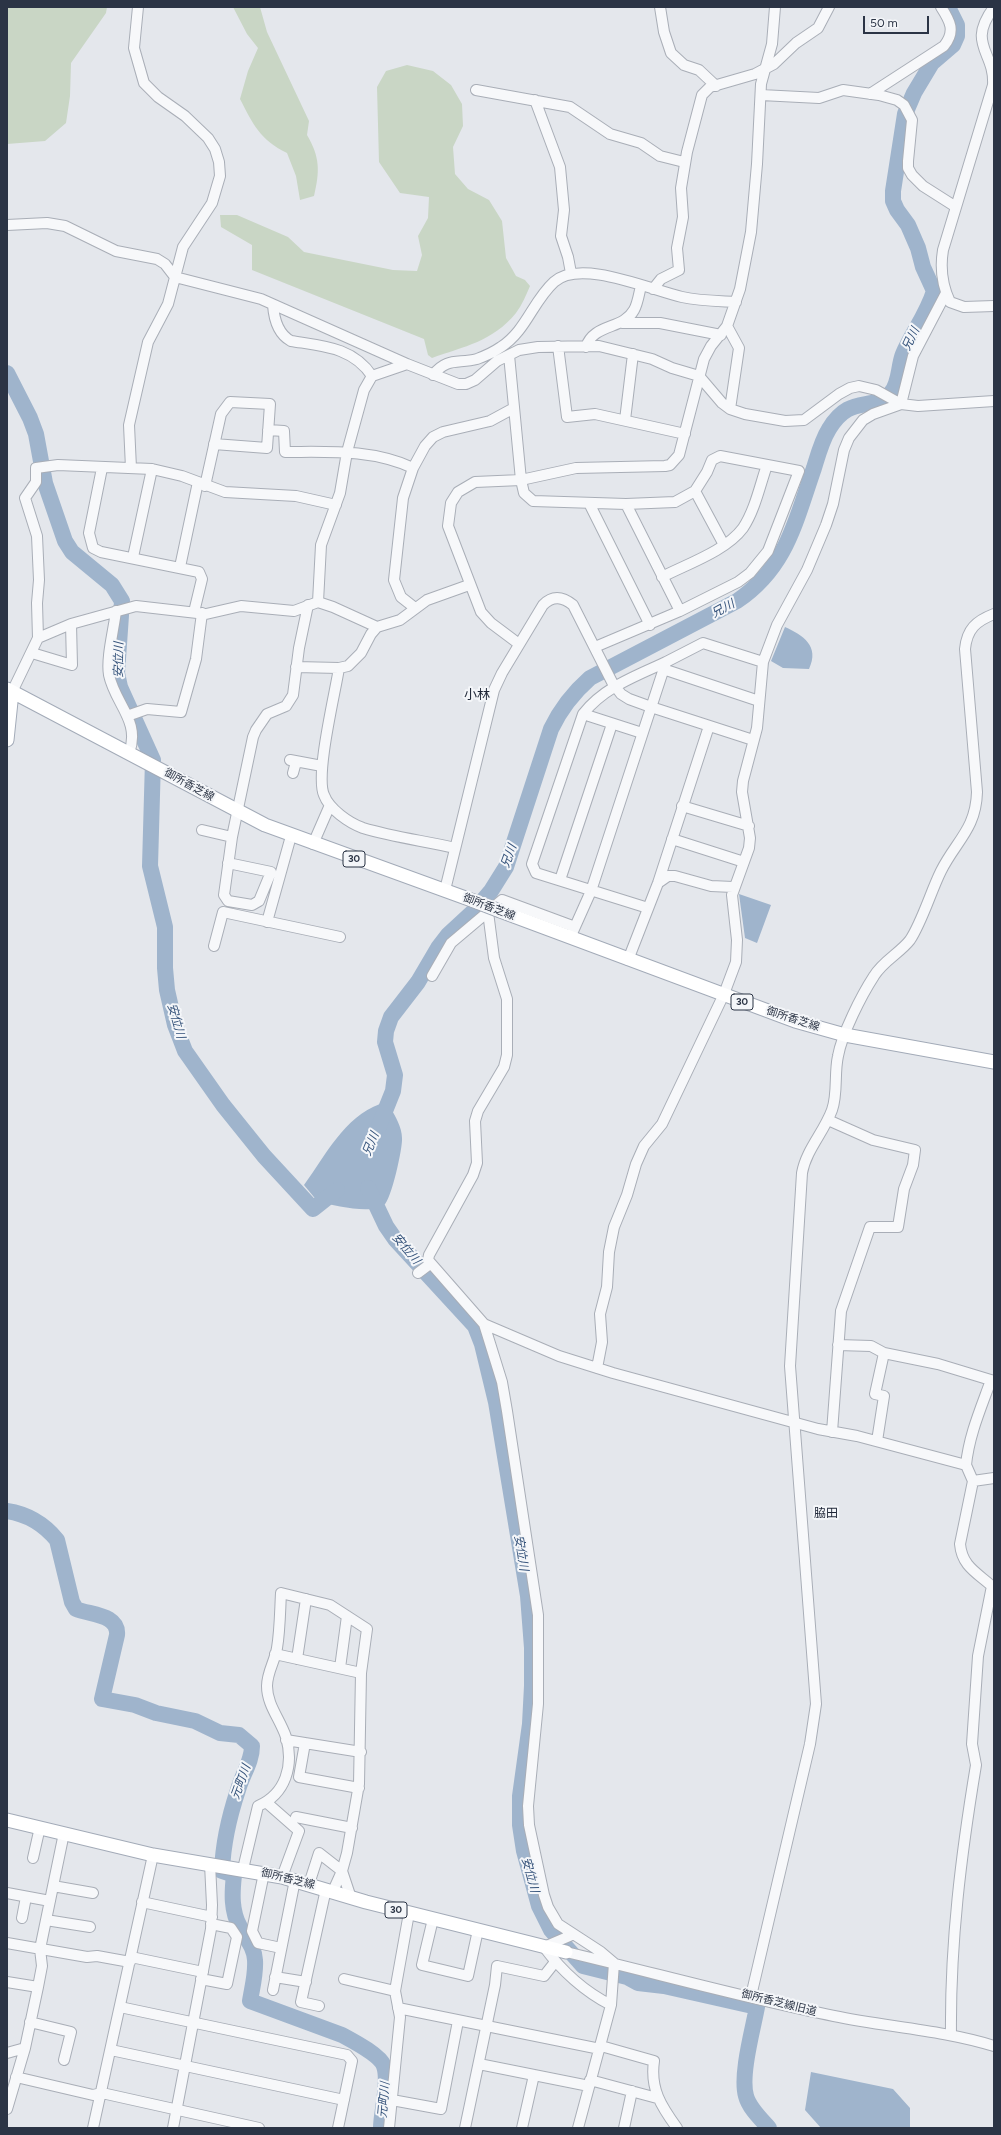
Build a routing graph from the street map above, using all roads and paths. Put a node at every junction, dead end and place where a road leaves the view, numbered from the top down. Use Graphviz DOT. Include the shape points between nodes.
graph roads {
  1 [pos="138,7"];
  2 [pos="660,7"];
  3 [pos="775,7"];
  4 [pos="829,7"];
  5 [pos="941,7"];
  6 [pos="994,7"];
  7 [pos="765,70"];
  8 [pos="716,86"];
  9 [pos="476,90"];
  10 [pos="870,94"];
  11 [pos="762,95"];
  12 [pos="535,100"];
  13 [pos="684,162"];
  14 [pos="956,207"];
  15 [pos="7,225"];
  16 [pos="571,273"];
  17 [pos="175,277"];
  18 [pos="641,286"];
  19 [pos="653,289"];
  20 [pos="946,294"];
  21 [pos="736,302"];
  22 [pos="273,305"];
  23 [pos="994,306"];
  24 [pos="622,323"];
  25 [pos="728,326"];
  26 [pos="721,335"];
  27 [pos="558,346"];
  28 [pos="586,347"];
  29 [pos="509,354"];
  30 [pos="633,354"];
  31 [pos="407,364"];
  32 [pos="434,375"];
  33 [pos="372,376"];
  34 [pos="700,376"];
  35 [pos="994,401"];
  36 [pos="898,402"];
  37 [pos="514,408"];
  38 [pos="730,409"];
  39 [pos="625,420"];
  40 [pos="268,430"];
  41 [pos="685,434"];
  42 [pos="214,444"];
  43 [pos="347,452"];
  44 [pos="767,465"];
  45 [pos="102,468"];
  46 [pos="131,468"];
  47 [pos="413,468"];
  48 [pos="152,469"];
  49 [pos="521,480"];
  50 [pos="202,484"];
  51 [pos="696,491"];
  52 [pos="589,503"];
  53 [pos="626,504"];
  54 [pos="336,505"];
  55 [pos="724,545"];
  56 [pos="133,557"];
  57 [pos="180,567"];
  58 [pos="662,577"];
  59 [pos="470,585"];
  60 [pos="313,603"];
  61 [pos="415,608"];
  62 [pos="116,611"];
  63 [pos="680,611"];
  64 [pos="198,613"];
  65 [pos="994,614"];
  66 [pos="71,624"];
  67 [pos="650,625"];
  68 [pos="377,627"];
  69 [pos="38,638"];
  70 [pos="519,644"];
  71 [pos="595,647"];
  72 [pos="32,653"];
  73 [pos="763,662"];
  74 [pos="665,666"];
  75 [pos="296,667"];
  76 [pos="339,668"];
  77 [pos="613,684"];
  78 [pos="10,690"];
  79 [pos="759,701"];
  80 [pos="651,707"];
  81 [pos="132,714"];
  82 [pos="583,714"];
  83 [pos="612,724"];
  84 [pos="709,726"];
  85 [pos="642,733"];
  86 [pos="7,740"];
  87 [pos="753,740"];
  88 [pos="129,753"];
  89 [pos="322,766"];
  90 [pos="293,773"];
  91 [pos="330,804"];
  92 [pos="682,806"];
  93 [pos="237,812"];
  94 [pos="749,826"];
  95 [pos="202,830"];
  96 [pos="291,836"];
  97 [pos="232,837"];
  98 [pos="672,839"];
  99 [pos="313,844"];
  100 [pos="455,848"];
  101 [pos="744,862"];
  102 [pos="228,863"];
  103 [pos="560,880"];
  104 [pos="658,883"];
  105 [pos="733,887"];
  106 [pos="445,890"];
  107 [pos="591,890"];
  108 [pos="648,908"];
  109 [pos="494,911"];
  110 [pos="267,922"];
  111 [pos="572,932"];
  112 [pos="340,937"];
  113 [pos="214,946"];
  114 [pos="628,960"];
  115 [pos="432,976"];
  116 [pos="724,994"];
  117 [pos="844,1035"];
  118 [pos="994,1062"];
  119 [pos="828,1120"];
  120 [pos="430,1264"];
  121 [pos="418,1273"];
  122 [pos="484,1324"];
  123 [pos="838,1345"];
  124 [pos="884,1353"];
  125 [pos="597,1368"];
  126 [pos="993,1380"];
  127 [pos="794,1422"];
  128 [pos="832,1432"];
  129 [pos="877,1441"];
  130 [pos="966,1465"];
  131 [pos="994,1478"];
  132 [pos="973,1481"];
  133 [pos="993,1587"];
  134 [pos="306,1599"];
  135 [pos="347,1616"];
  136 [pos="275,1654"];
  137 [pos="297,1659"];
  138 [pos="340,1668"];
  139 [pos="361,1673"];
  140 [pos="286,1740"];
  141 [pos="305,1743"];
  142 [pos="361,1752"];
  143 [pos="359,1788"];
  144 [pos="266,1802"];
  145 [pos="296,1818"];
  146 [pos="7,1820"];
  147 [pos="40,1828"];
  148 [pos="352,1828"];
  149 [pos="64,1833"];
  150 [pos="153,1855"];
  151 [pos="33,1858"];
  152 [pos="218,1865"];
  153 [pos="243,1869"];
  154 [pos="342,1871"];
  155 [pos="264,1873"];
  156 [pos="289,1878"];
  157 [pos="309,1884"];
  158 [pos="53,1886"];
  159 [pos="329,1890"];
  160 [pos="7,1893"];
  161 [pos="93,1893"];
  162 [pos="26,1897"];
  163 [pos="352,1898"];
  164 [pos="50,1902"];
  165 [pos="142,1902"];
  166 [pos="409,1913"];
  167 [pos="22,1918"];
  168 [pos="433,1919"];
  169 [pos="46,1920"];
  170 [pos="212,1920"];
  171 [pos="90,1927"];
  172 [pos="478,1930"];
  173 [pos="569,1936"];
  174 [pos="7,1943"];
  175 [pos="550,1944"];
  176 [pos="281,1948"];
  177 [pos="40,1949"];
  178 [pos="566,1952"];
  179 [pos="130,1959"];
  180 [pos="556,1962"];
  181 [pos="614,1965"];
  182 [pos="202,1975"];
  183 [pos="275,1977"];
  184 [pos="350,1978"];
  185 [pos="7,1982"];
  186 [pos="306,1982"];
  187 [pos="38,1988"];
  188 [pos="273,1990"];
  189 [pos="395,1991"];
  190 [pos="750,1996"];
  191 [pos="611,2005"];
  192 [pos="319,2006"];
  193 [pos="120,2007"];
  194 [pos="398,2008"];
  195 [pos="458,2021"];
  196 [pos="30,2022"];
  197 [pos="193,2022"];
  198 [pos="486,2027"];
  199 [pos="951,2035"];
  200 [pos="994,2046"];
  201 [pos="600,2047"];
  202 [pos="25,2048"];
  203 [pos="111,2050"];
  204 [pos="7,2053"];
  205 [pos="64,2060"];
  206 [pos="480,2064"];
  207 [pos="185,2066"];
  208 [pos="534,2075"];
  209 [pos="16,2077"];
  210 [pos="589,2083"];
  211 [pos="632,2091"];
  212 [pos="102,2093"];
  213 [pos="657,2098"];
  214 [pos="344,2100"];
  215 [pos="392,2100"];
  216 [pos="7,2110"];
  217 [pos="177,2110"];
  218 [pos="93,2128"];
  219 [pos="173,2128"];
  220 [pos="259,2128"];
  221 [pos="338,2128"];
  222 [pos="389,2128"];
  223 [pos="468,2128"];
  224 [pos="522,2128"];
  225 [pos="578,2128"];
  226 [pos="624,2128"];
  227 [pos="677,2128"];
  1 -- 17 [label="street" via="134,48 144,83 208,138 219,162 220,176 212,203 183,247"];
  2 -- 8 [label="street" via="671,53 684,65 699,70"];
  3 -- 7 [label="street" via="772,44"];
  4 -- 7 [label="street" via="818,28"];
  5 -- 10 [label="street" via="952,28 949,40 944,46"];
  6 -- 14 [label="street" via="982,33 984,51 992,69 993,85"];
  7 -- 8 [label="street"];
  7 -- 11 [label="street" via="761,84"];
  8 -- 13 [label="street" via="702,95"];
  9 -- 12 [label="street"];
  10 -- 11 [label="street" via="843,90 819,98"];
  10 -- 14 [label="street" via="889,97 904,104 912,120 908,168 917,181"];
  11 -- 21 [label="street" via="751,232"];
  12 -- 13 [label="street" via="570,107 610,134 641,143 660,156"];
  12 -- 16 [label="street" via="560,167 564,210 561,236"];
  13 -- 19 [label="street" via="681,188 683,217 677,248 679,270 661,279"];
  14 -- 20 [label="street" via="941,262"];
  15 -- 17 [label="street" via="47,223 65,226 116,251 157,259 165,264"];
  16 -- 18 [label="street" via="611,277"];
  16 -- 32 [label="street" via="554,282 520,329 501,347 476,359 443,364"];
  17 -- 22 [label="street" via="246,294"];
  17 -- 46 [label="street" via="163,316 148,342 130,415"];
  18 -- 19 [label="street"];
  18 -- 24 [label="street" via="634,310"];
  19 -- 21 [label="street" via="694,299"];
  20 -- 23 [label="street" via="950,302 956,306"];
  20 -- 36 [label="street" via="913,356"];
  21 -- 25 [label="street"];
  22 -- 31 [label="street"];
  22 -- 33 [label="street" via="276,322 284,337 292,341 339,349 359,360"];
  24 -- 26 [label="street" via="660,323"];
  24 -- 28 [label="street" via="607,326 593,335"];
  25 -- 26 [label="street"];
  25 -- 38 [label="street" via="739,348"];
  26 -- 34 [label="street" via="707,353"];
  27 -- 28 [label="street"];
  27 -- 29 [label="street" via="530,347"];
  27 -- 39 [label="street" via="567,417 595,414"];
  28 -- 30 [label="street" via="611,348"];
  29 -- 32 [label="street" via="466,384"];
  29 -- 37 [label="street"];
  30 -- 34 [label="street"];
  30 -- 39 [label="street"];
  31 -- 32 [label="street"];
  31 -- 33 [label="street"];
  33 -- 43 [label="street" via="364,390"];
  34 -- 38 [label="street"];
  34 -- 41 [label="street"];
  35 -- 36 [label="street" via="944,406 918,406"];
  36 -- 38 [label="street" via="876,390 858,386 850,388 813,415 795,422"];
  36 -- 73 [label="street" via="863,420 849,438 826,525 807,570 777,625"];
  37 -- 47 [label="street" via="490,421 443,432 433,437"];
  37 -- 49 [label="street"];
  39 -- 41 [label="street"];
  40 -- 42 [label="street" via="267,448"];
  40 -- 42 [label="street" via="270,404 230,402 221,414"];
  40 -- 43 [label="street" via="284,430 285,452"];
  41 -- 49 [label="street" via="680,455 670,465 576,468"];
  42 -- 50 [label="street"];
  43 -- 47 [label="street" via="382,457"];
  43 -- 54 [label="street" via="343,482"];
  44 -- 51 [label="street" via="720,456 712,460"];
  44 -- 55 [label="street" via="743,527"];
  44 -- 63 [label="street" via="799,471 768,551 750,573 738,582"];
  45 -- 46 [label="street"];
  45 -- 56 [label="street" via="90,528 90,541 93,548 101,552"];
  45 -- 69 [label="street" via="36,468 36,482 25,498 37,536"];
  46 -- 48 [label="street"];
  47 -- 61 [label="street" via="403,498 394,580 400,597"];
  48 -- 50 [label="street"];
  48 -- 56 [label="street"];
  49 -- 52 [label="street" via="524,493 533,501"];
  49 -- 59 [label="street" via="475,482 458,492 451,503 448,526"];
  50 -- 54 [label="street" via="225,492 296,496"];
  50 -- 57 [label="street"];
  51 -- 53 [label="street" via="683,499 667,503"];
  51 -- 55 [label="street"];
  52 -- 53 [label="street"];
  52 -- 67 [label="street"];
  53 -- 58 [label="street"];
  54 -- 60 [label="street" via="321,545"];
  55 -- 58 [label="street"];
  56 -- 57 [label="street"];
  57 -- 64 [label="street" via="199,572 202,579"];
  58 -- 63 [label="street"];
  59 -- 61 [label="street" via="427,600"];
  59 -- 70 [label="street" via="486,618"];
  60 -- 64 [label="street" via="294,611 241,606"];
  60 -- 68 [label="street" via="333,607"];
  60 -- 75 [label="street"];
  61 -- 68 [label="street" via="400,620"];
  62 -- 64 [label="street" via="127,607 148,606"];
  62 -- 66 [label="street"];
  62 -- 81 [label="street" via="109,673 112,685"];
  63 -- 67 [label="street"];
  64 -- 81 [label="street" via="196,659 181,712 157,709"];
  65 -- 117 [label="street" via="978,621 970,629 966,644 977,792 973,820 942,870 911,938 874,975"];
  66 -- 69 [label="street"];
  66 -- 72 [label="street" via="72,665"];
  67 -- 71 [label="street"];
  68 -- 76 [label="street" via="355,660 348,666"];
  69 -- 72 [label="street"];
  70 -- 71 [label="street" via="543,605 554,598 567,600 573,605"];
  70 -- 100 [label="street" via="502,673 490,705"];
  71 -- 77 [label="street"];
  72 -- 78 [label="street"];
  73 -- 74 [label="street" via="703,643"];
  73 -- 79 [label="street"];
  74 -- 77 [label="street"];
  74 -- 79 [label="street"];
  74 -- 80 [label="street"];
  75 -- 76 [label="street"];
  75 -- 93 [label="street" via="295,687 290,702 267,714 256,730"];
  76 -- 89 [label="street"];
  77 -- 80 [label="street" via="629,699"];
  77 -- 82 [label="street" via="592,702"];
  78 -- 86 [label="main road"];
  78 -- 88 [label="main road, 御所香芝線 / 30"];
  79 -- 87 [label="street" via="757,728"];
  80 -- 84 [label="street"];
  80 -- 85 [label="street"];
  81 -- 88 [label="street" via="133,734"];
  82 -- 83 [label="street"];
  82 -- 103 [label="street" via="532,864 536,873"];
  83 -- 85 [label="street"];
  83 -- 103 [label="street"];
  84 -- 87 [label="street"];
  84 -- 92 [label="street"];
  85 -- 107 [label="street"];
  87 -- 94 [label="street" via="742,792"];
  88 -- 93 [label="main road, 御所香芝線 / 30"];
  89 -- 90 [label="street" via="293,761"];
  89 -- 91 [label="street" via="322,787 324,796"];
  91 -- 99 [label="street"];
  91 -- 100 [label="street" via="344,818 362,828"];
  92 -- 94 [label="street"];
  92 -- 98 [label="street"];
  93 -- 96 [label="main road, 御所香芝線 / 30"];
  93 -- 97 [label="street"];
  94 -- 101 [label="street" via="750,838"];
  95 -- 97 [label="street"];
  96 -- 99 [label="main road, 御所香芝線 / 30"];
  96 -- 110 [label="street"];
  97 -- 102 [label="street"];
  98 -- 101 [label="street"];
  98 -- 104 [label="street"];
  99 -- 106 [label="main road, 御所香芝線 / 30"];
  100 -- 106 [label="street"];
  101 -- 105 [label="street"];
  102 -- 102 [label="street" via="224,895 228,901 252,905 258,901 272,872"];
  103 -- 107 [label="street"];
  104 -- 105 [label="street" via="668,876 675,876 711,886"];
  104 -- 108 [label="street"];
  105 -- 116 [label="street" via="737,952 736,962"];
  106 -- 109 [label="main road, 御所香芝線 / 30, bridge"];
  107 -- 108 [label="street"];
  107 -- 111 [label="street"];
  108 -- 114 [label="street"];
  109 -- 111 [label="main road, 御所香芝線 / 30"];
  109 -- 115 [label="street" via="451,943"];
  109 -- 120 [label="street" via="494,958 508,1009 506,1061 475,1121 477,1163 474,1176 429,1255"];
  110 -- 112 [label="street"];
  110 -- 113 [label="street" via="223,912"];
  111 -- 114 [label="main road, 御所香芝線 / 30"];
  114 -- 116 [label="main road, 御所香芝線 / 30"];
  116 -- 117 [label="main road, 御所香芝線 / 30" via="769,1012"];
  116 -- 125 [label="street" via="662,1124 644,1146 614,1227 609,1252 607,1288 600,1314 602,1342"];
  117 -- 118 [label="main road, 御所香芝線 / 30"];
  117 -- 119 [label="street" via="838,1056 835,1096"];
  119 -- 123 [label="street" via="873,1140 915,1150 904,1190 898,1227 870,1226 842,1311"];
  119 -- 127 [label="street" via="807,1156 802,1173 790,1352"];
  120 -- 121 [label="street"];
  120 -- 122 [label="street"];
  122 -- 125 [label="street" via="559,1356"];
  122 -- 173 [label="street" via="500,1376 507,1411 538,1615 537,1731 529,1787 529,1825 548,1907"];
  123 -- 124 [label="street" via="871,1346"];
  123 -- 128 [label="street"];
  124 -- 126 [label="street" via="938,1364"];
  124 -- 129 [label="street" via="876,1394 884,1396"];
  125 -- 127 [label="street"];
  126 -- 130 [label="street" via="978,1414"];
  127 -- 128 [label="street"];
  127 -- 190 [label="street" via="816,1704 810,1744"];
  128 -- 129 [label="street"];
  129 -- 130 [label="street"];
  130 -- 132 [label="street"];
  131 -- 132 [label="street"];
  132 -- 133 [label="street" via="960,1552 962,1559"];
  133 -- 199 [label="street" via="978,1656 972,1744 976,1765 956,1904 951,1962"];
  134 -- 135 [label="street" via="330,1605"];
  134 -- 136 [label="street" via="281,1593"];
  134 -- 137 [label="street"];
  135 -- 138 [label="street"];
  135 -- 139 [label="street" via="367,1629"];
  136 -- 137 [label="street"];
  136 -- 140 [label="street" via="267,1678 267,1688 272,1708"];
  137 -- 138 [label="street"];
  138 -- 139 [label="street"];
  139 -- 142 [label="street"];
  140 -- 141 [label="street"];
  140 -- 144 [label="street" via="288,1758 285,1780 277,1794"];
  141 -- 142 [label="street"];
  141 -- 143 [label="street" via="299,1776"];
  142 -- 143 [label="street"];
  143 -- 148 [label="street"];
  144 -- 153 [label="street" via="258,1806"];
  144 -- 156 [label="street" via="299,1831"];
  145 -- 148 [label="street"];
  146 -- 147 [label="main road, 御所香芝線 / 30"];
  147 -- 149 [label="main road, 御所香芝線 / 30"];
  147 -- 151 [label="street"];
  148 -- 154 [label="street"];
  149 -- 150 [label="main road, 御所香芝線 / 30"];
  149 -- 158 [label="street"];
  150 -- 152 [label="main road, 御所香芝線 / 30"];
  150 -- 165 [label="street"];
  152 -- 153 [label="main road, 御所香芝線 / 30"];
  152 -- 170 [label="street"];
  153 -- 155 [label="main road, 御所香芝線 / 30"];
  154 -- 157 [label="street" via="319,1852"];
  154 -- 159 [label="street"];
  154 -- 163 [label="street"];
  155 -- 156 [label="main road, 御所香芝線 / 30"];
  155 -- 176 [label="street" via="252,1930 258,1943"];
  156 -- 157 [label="main road, 御所香芝線 / 30"];
  156 -- 176 [label="street"];
  157 -- 159 [label="main road, 御所香芝線 / 30"];
  158 -- 161 [label="street"];
  158 -- 164 [label="street"];
  159 -- 163 [label="main road, 御所香芝線 / 30"];
  159 -- 186 [label="street"];
  160 -- 162 [label="street"];
  162 -- 164 [label="street"];
  162 -- 167 [label="street"];
  163 -- 166 [label="main road, 御所香芝線 / 30"];
  164 -- 169 [label="street"];
  165 -- 170 [label="street"];
  165 -- 179 [label="street"];
  166 -- 168 [label="main road, 御所香芝線 / 30"];
  166 -- 189 [label="street"];
  168 -- 172 [label="main road, 御所香芝線 / 30"];
  168 -- 172 [label="street" via="422,1965 468,1976"];
  169 -- 171 [label="street"];
  169 -- 177 [label="street"];
  170 -- 182 [label="street"];
  170 -- 182 [label="street" via="231,1928 237,1937 227,1984"];
  172 -- 175 [label="main road, 御所香芝線 / 30"];
  173 -- 175 [label="street"];
  173 -- 181 [label="street" via="601,1952"];
  174 -- 177 [label="street"];
  175 -- 178 [label="main road, 御所香芝線 / 30"];
  175 -- 180 [label="street"];
  176 -- 183 [label="street"];
  177 -- 179 [label="street"];
  177 -- 187 [label="street" via="42,1966"];
  178 -- 181 [label="street, 御所香芝線旧道"];
  179 -- 182 [label="street"];
  179 -- 193 [label="street"];
  180 -- 191 [label="street" via="597,1997"];
  180 -- 198 [label="street" via="544,1976 497,1966"];
  181 -- 190 [label="street, 御所香芝線旧道"];
  181 -- 191 [label="street"];
  182 -- 197 [label="street"];
  183 -- 186 [label="street"];
  183 -- 188 [label="street"];
  184 -- 189 [label="street"];
  185 -- 187 [label="street"];
  186 -- 192 [label="street" via="301,2002"];
  187 -- 196 [label="street"];
  189 -- 194 [label="street"];
  190 -- 199 [label="street, 御所香芝線旧道" via="834,2016"];
  191 -- 201 [label="street"];
  193 -- 197 [label="street"];
  193 -- 203 [label="street"];
  194 -- 195 [label="street"];
  194 -- 215 [label="street" via="400,2025"];
  195 -- 198 [label="street"];
  195 -- 215 [label="street" via="441,2110"];
  196 -- 202 [label="street"];
  196 -- 205 [label="street" via="71,2032"];
  197 -- 207 [label="street"];
  197 -- 214 [label="street" via="347,2055 352,2060"];
  198 -- 201 [label="street"];
  198 -- 206 [label="street"];
  199 -- 200 [label="street, 御所香芝線旧道"];
  201 -- 210 [label="street"];
  201 -- 213 [label="street" via="654,2061 653,2084"];
  202 -- 204 [label="street"];
  202 -- 209 [label="street"];
  203 -- 207 [label="street"];
  203 -- 212 [label="street"];
  206 -- 208 [label="street"];
  206 -- 223 [label="street"];
  207 -- 214 [label="street"];
  207 -- 217 [label="street"];
  208 -- 210 [label="street"];
  208 -- 224 [label="street"];
  209 -- 212 [label="street" via="93,2095"];
  209 -- 216 [label="street"];
  210 -- 211 [label="street"];
  210 -- 225 [label="street"];
  211 -- 213 [label="street"];
  211 -- 226 [label="street"];
  212 -- 217 [label="street"];
  212 -- 218 [label="street"];
  213 -- 227 [label="street"];
  214 -- 221 [label="street"];
  215 -- 222 [label="street"];
  217 -- 219 [label="street"];
  217 -- 220 [label="street"];
}
